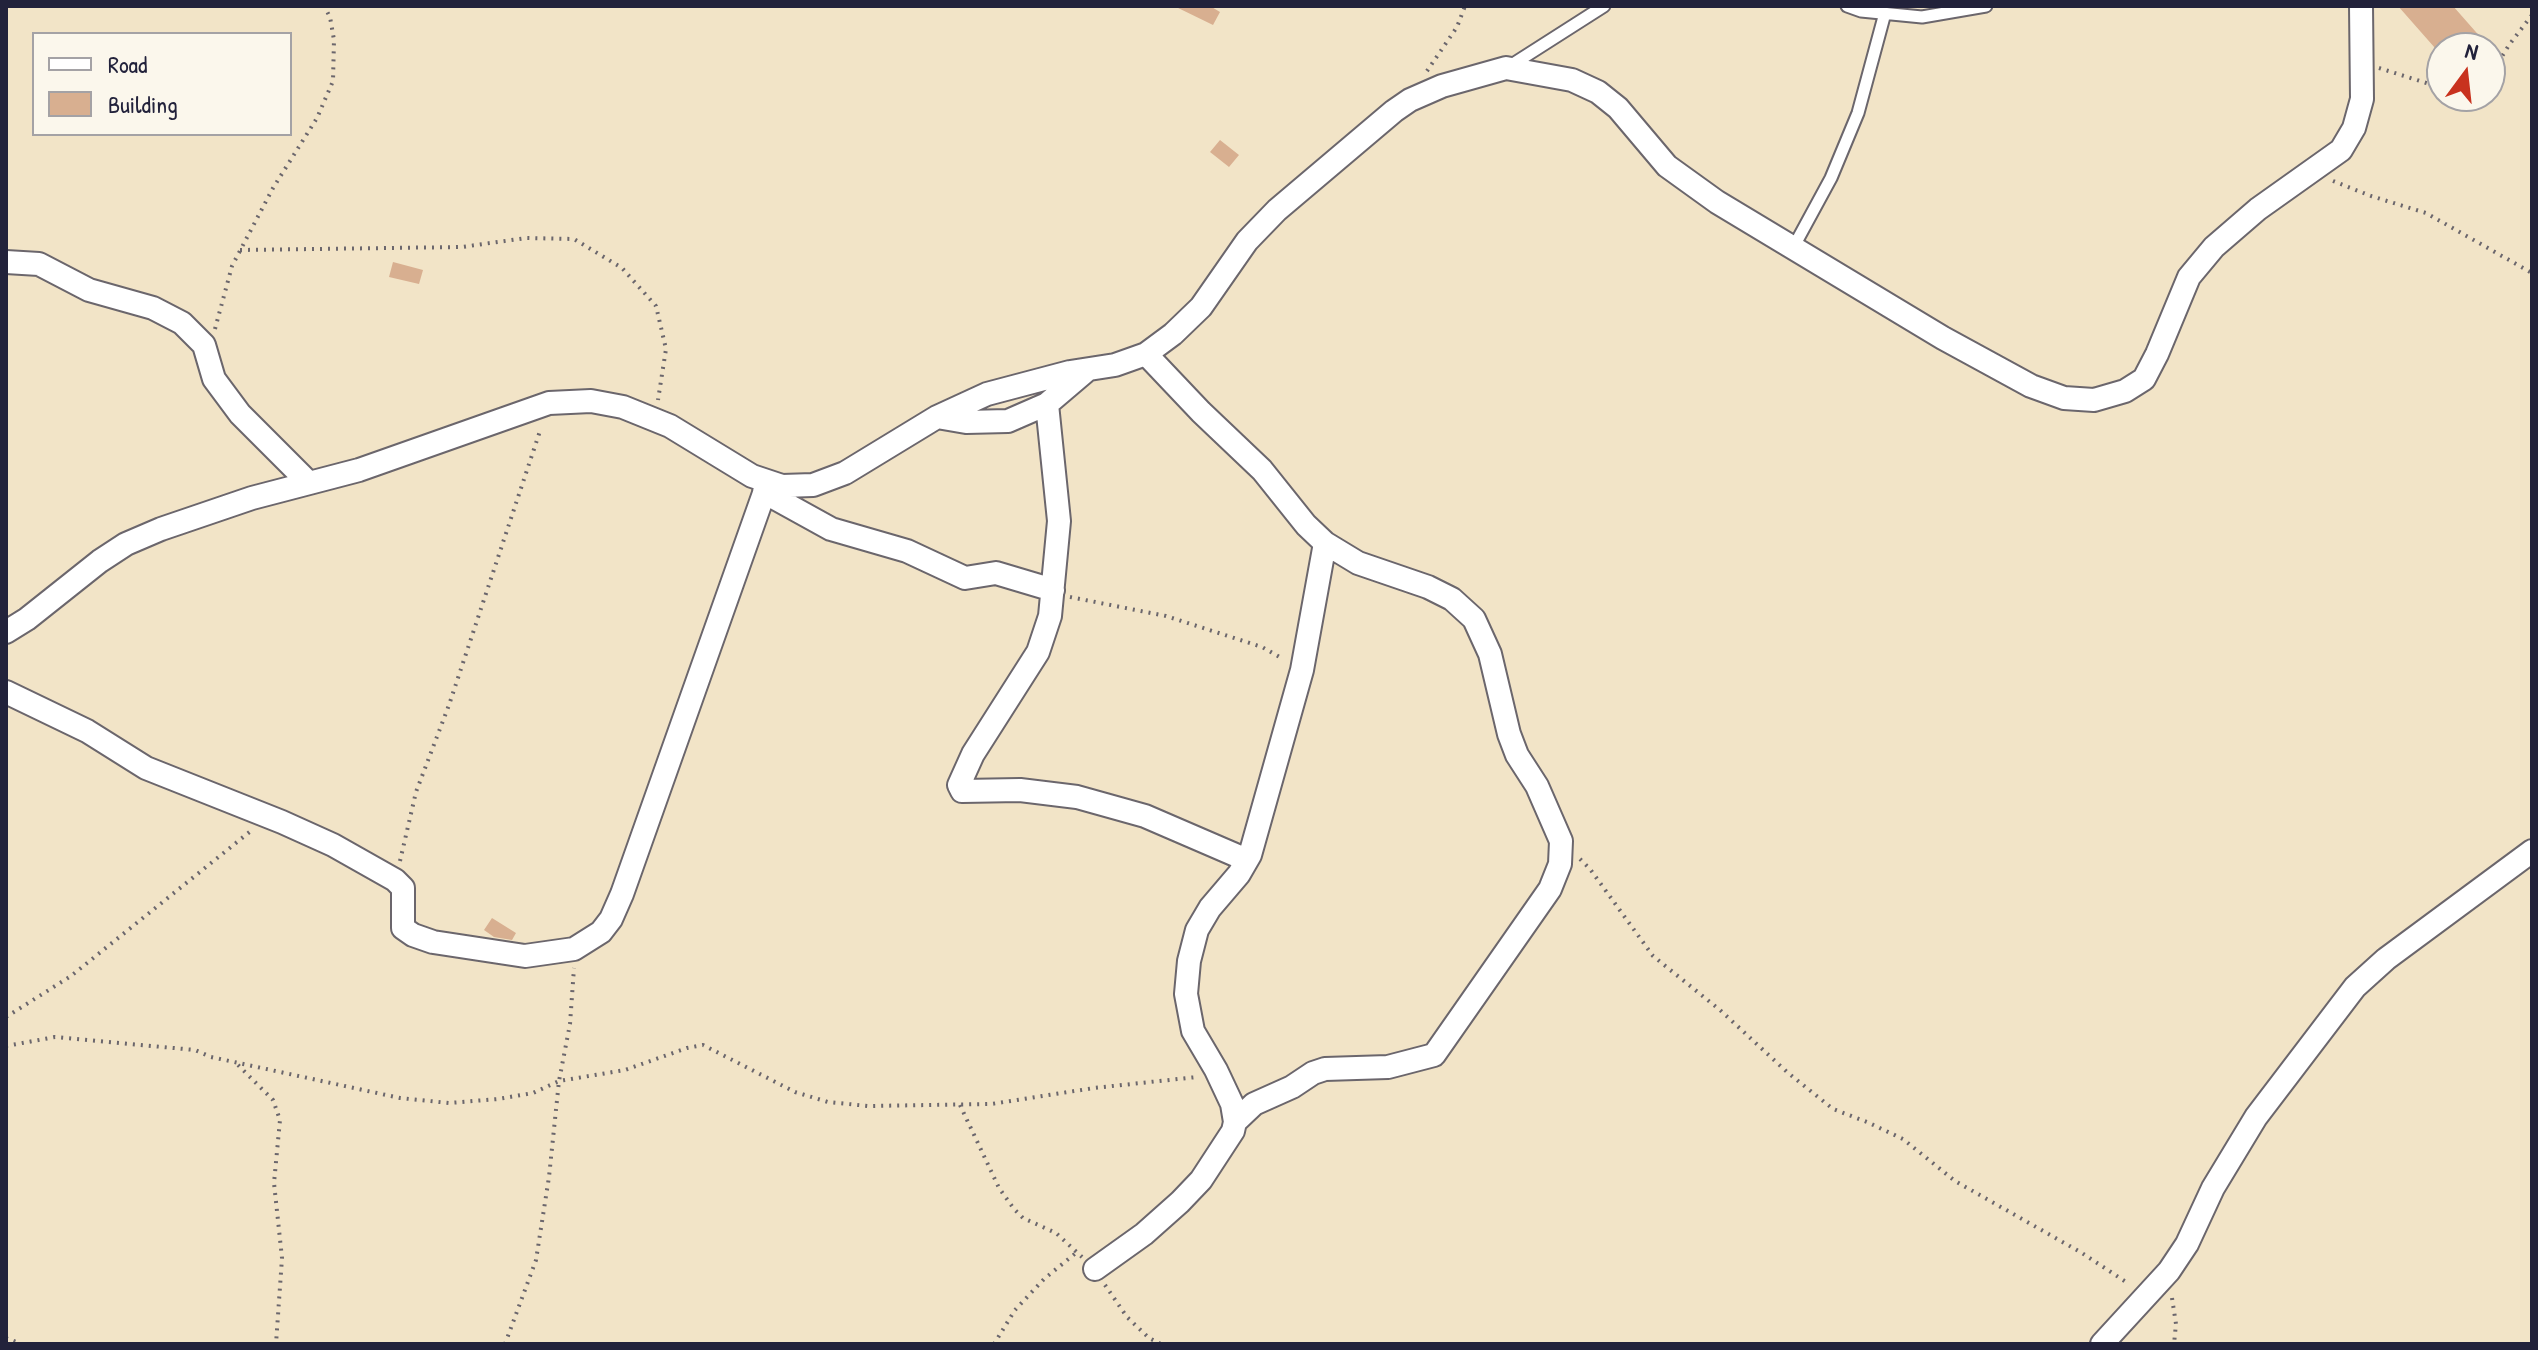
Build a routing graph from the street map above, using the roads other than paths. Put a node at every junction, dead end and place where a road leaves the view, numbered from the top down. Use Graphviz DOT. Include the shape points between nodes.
graph roads {
  1 [pos="1604,6"];
  2 [pos="1847,6"];
  3 [pos="1986,6"];
  4 [pos="2361,6"];
  5 [pos="1885,13"];
  6 [pos="1506,68"];
  7 [pos="1793,248"];
  8 [pos="6,262"];
  9 [pos="1146,354"];
  10 [pos="1087,370"];
  11 [pos="1047,404"];
  12 [pos="937,417"];
  13 [pos="308,482"];
  14 [pos="766,487"];
  15 [pos="1325,543"];
  16 [pos="1053,590"];
  17 [pos="6,632"];
  18 [pos="6,692"];
  19 [pos="2532,851"];
  20 [pos="1247,860"];
  21 [pos="1235,1122"];
  22 [pos="1095,1269"];
  23 [pos="2102,1344"];
  1 -- 6 [label="lane"];
  2 -- 5 [label="lane"];
  3 -- 5 [label="lane" via="1922,17"];
  4 -- 7 [label="street" via="2362,99 2341,150 2214,247 2189,277 2144,379 2125,391 2094,400 2064,398 2031,386"];
  5 -- 7 [label="lane" via="1858,113"];
  6 -- 7 [label="street" via="1572,80 1598,92 1667,166"];
  6 -- 9 [label="street" via="1410,100 1277,210 1247,241 1201,307"];
  8 -- 13 [label="street" via="39,264 89,290 153,308 182,323 204,345 214,379 232,403"];
  9 -- 10 [label="street"];
  9 -- 15 [label="street" via="1262,470"];
  10 -- 11 [label="street"];
  10 -- 12 [label="street" via="987,394"];
  11 -- 12 [label="street" via="1008,421"];
  11 -- 16 [label="street" via="1059,521"];
  12 -- 14 [label="street" via="845,473 813,485"];
  13 -- 14 [label="street" via="359,470 549,403 591,401 655,420"];
  13 -- 17 [label="street" via="126,544"];
  14 -- 16 [label="street" via="831,529 907,551 965,578 996,573"];
  14 -- 18 [label="street" via="622,894 601,932 574,949 525,956 413,935 403,928 403,888 395,880 333,845 146,768 87,731"];
  15 -- 20 [label="street" via="1302,670"];
  15 -- 21 [label="street" via="1358,563 1452,599 1474,619 1490,654 1513,745 1561,841 1560,864 1550,889 1434,1055 1388,1067 1313,1073 1254,1104"];
  16 -- 20 [label="street" via="1038,652 973,754 959,785 962,791 1020,790 1077,797 1145,816"];
  19 -- 23 [label="street" via="2355,987 2256,1117 2169,1271"];
  20 -- 21 [label="street" via="1197,930 1186,994 1193,1031 1219,1075"];
  21 -- 22 [label="street" via="1201,1180 1144,1234"];
}
